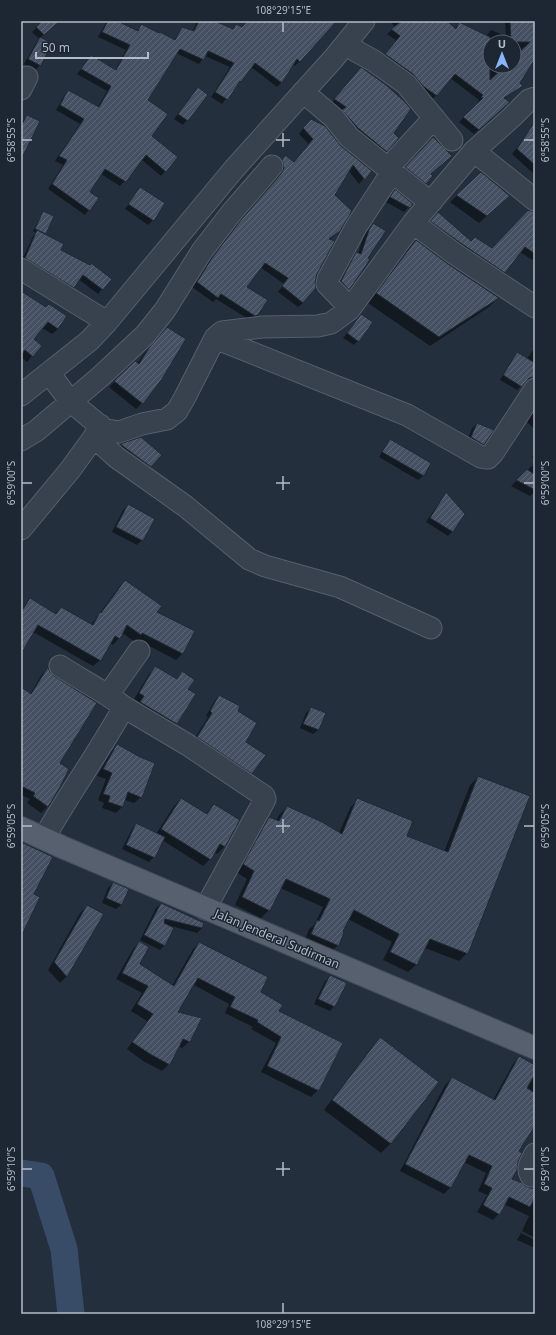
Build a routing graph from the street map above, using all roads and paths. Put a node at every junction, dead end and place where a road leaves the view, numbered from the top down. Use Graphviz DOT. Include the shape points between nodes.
graph roads {
  1 [pos="364,21"];
  2 [pos="359,51"];
  3 [pos="310,97"];
  4 [pos="533,103"];
  5 [pos="434,118"];
  6 [pos="452,140"];
  7 [pos="474,151"];
  8 [pos="272,166"];
  9 [pos="390,170"];
  10 [pos="242,181"];
  11 [pos="535,200"];
  12 [pos="432,202"];
  13 [pos="223,206"];
  14 [pos="414,223"];
  15 [pos="21,269"];
  16 [pos="161,283"];
  17 [pos="535,307"];
  18 [pos="350,308"];
  19 [pos="106,322"];
  20 [pos="215,338"];
  21 [pos="50,375"];
  22 [pos="535,389"];
  23 [pos="21,395"];
  24 [pos="67,398"];
  25 [pos="97,431"];
  26 [pos="21,440"];
  27 [pos="21,529"];
  28 [pos="431,628"];
  29 [pos="139,651"];
  30 [pos="60,666"];
  31 [pos="116,701"];
  32 [pos="21,828"];
  33 [pos="44,838"];
  34 [pos="206,909"];
  35 [pos="535,1048"];
  36 [pos="535,1154"];
  37 [pos="535,1176"];
  1 -- 2 [label="street"];
  2 -- 3 [label="street"];
  2 -- 5 [label="street" via="406,84"];
  3 -- 9 [label="street" via="334,118 349,137"];
  3 -- 10 [label="street"];
  4 -- 7 [label="street" via="512,117"];
  5 -- 6 [label="street"];
  5 -- 9 [label="street"];
  7 -- 11 [label="street"];
  7 -- 12 [label="street"];
  8 -- 10 [label="street"];
  9 -- 12 [label="street"];
  9 -- 18 [label="street" via="328,279 327,284"];
  10 -- 13 [label="street"];
  12 -- 14 [label="street"];
  13 -- 16 [label="street"];
  13 -- 16 [label="street" via="202,251"];
  14 -- 17 [label="street" via="455,254"];
  14 -- 18 [label="street"];
  15 -- 19 [label="street"];
  16 -- 19 [label="street"];
  16 -- 24 [label="street" via="165,310 145,335 100,377"];
  18 -- 20 [label="street" via="331,324 227,331"];
  19 -- 21 [label="street" via="89,341"];
  20 -- 22 [label="street" via="407,415 481,457 488,458 493,453"];
  20 -- 25 [label="street" via="177,411 167,419 119,432"];
  21 -- 23 [label="street"];
  21 -- 24 [label="street"];
  24 -- 25 [label="street"];
  24 -- 26 [label="street" via="36,431"];
  25 -- 27 [label="street" via="70,470"];
  25 -- 28 [label="street" via="116,457 184,506 249,559 340,587"];
  29 -- 31 [label="street"];
  30 -- 31 [label="street"];
  31 -- 33 [label="street"];
  31 -- 34 [label="street" via="264,796 264,803"];
  32 -- 33 [label="main road, Jalan Jenderal Sudirman"];
  33 -- 34 [label="main road, Jalan Jenderal Sudirman"];
  34 -- 35 [label="main road, Jalan Jenderal Sudirman"];
  36 -- 37 [label="street" via="528,1171 531,1176"];
}
